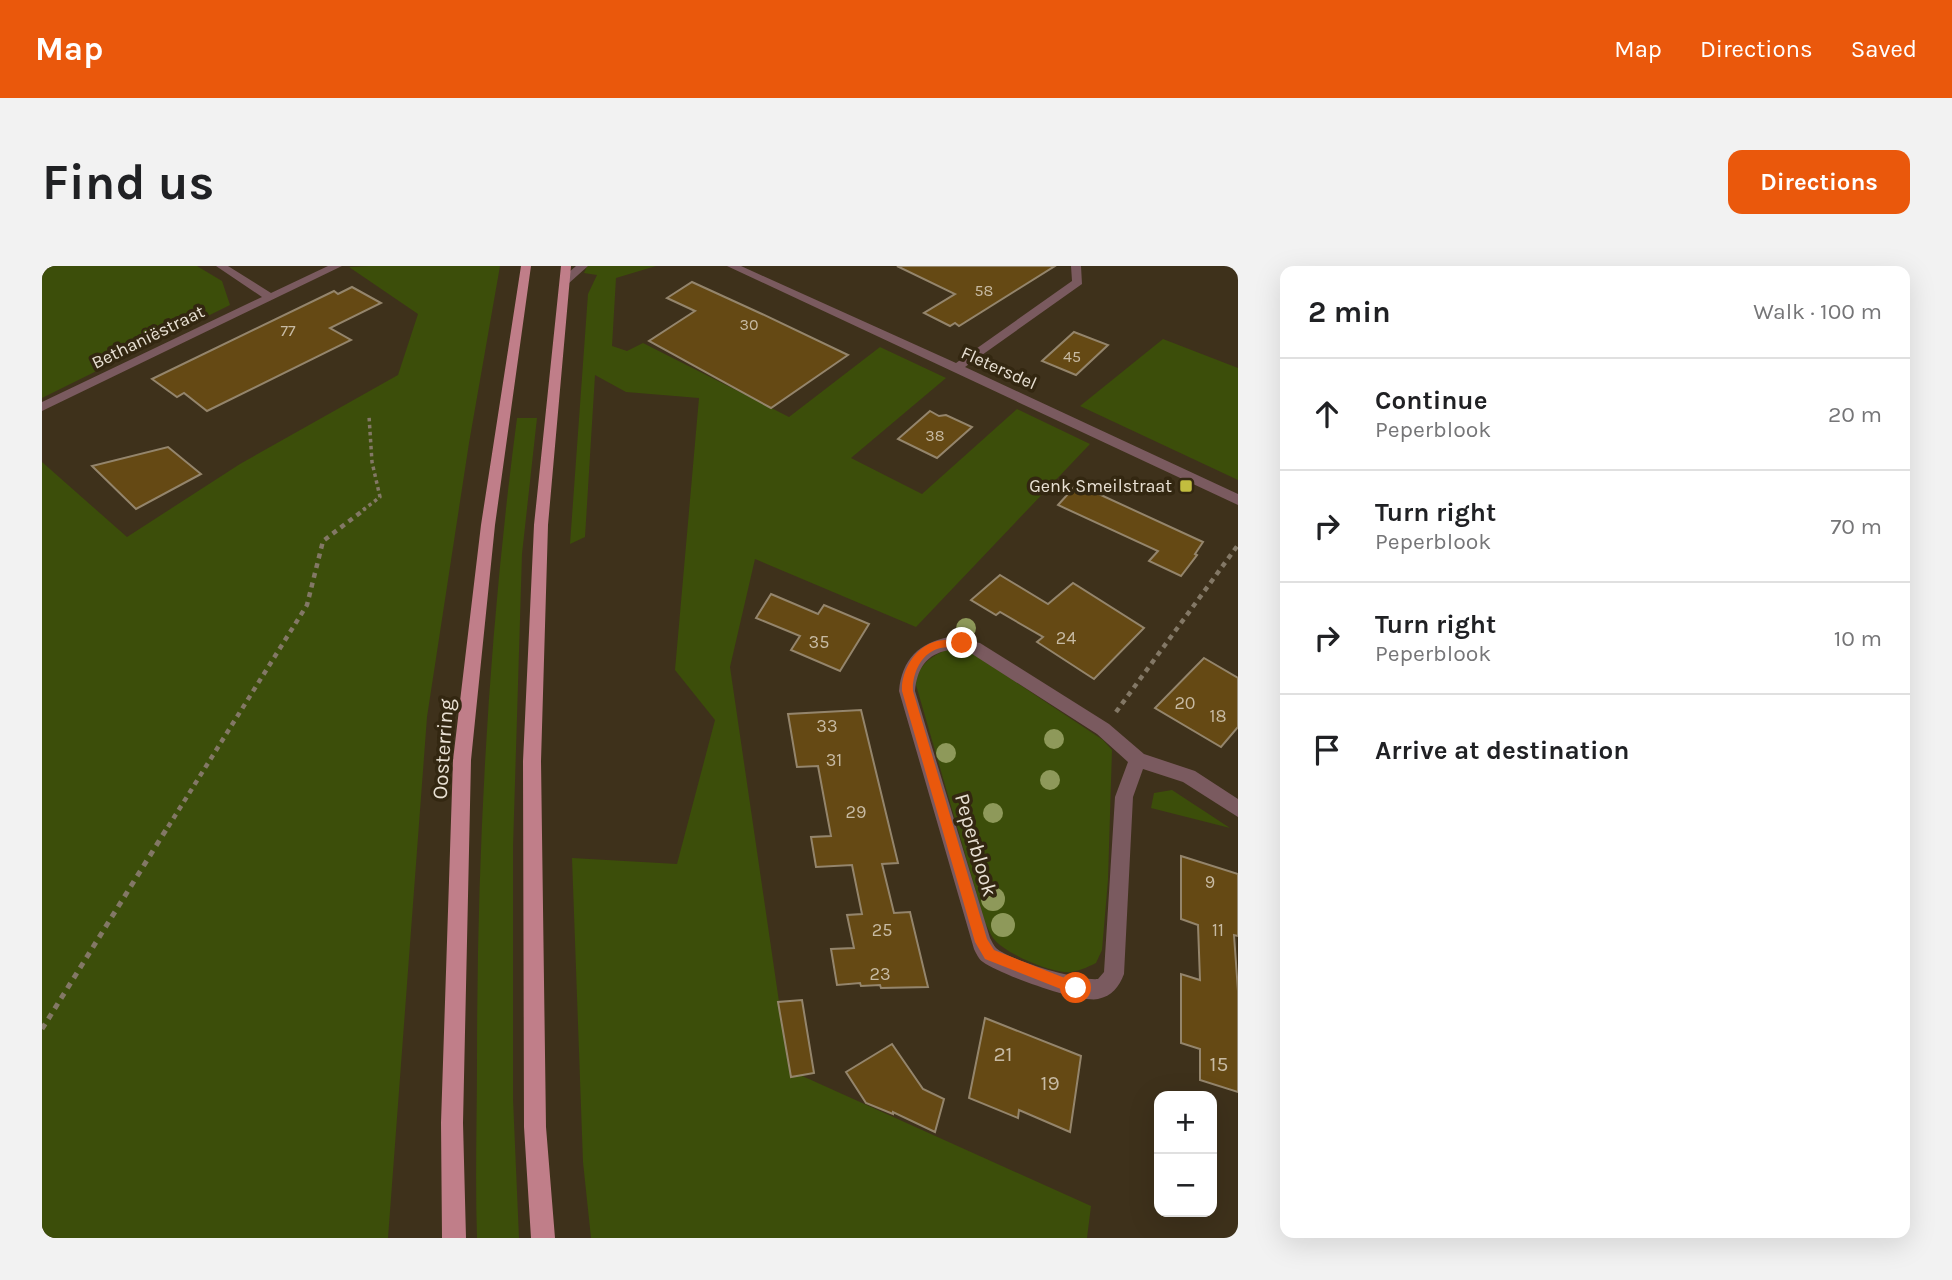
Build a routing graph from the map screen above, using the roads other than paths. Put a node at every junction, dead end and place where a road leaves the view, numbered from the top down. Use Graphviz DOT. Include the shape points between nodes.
graph roads {
  1 [pos="221,266"];
  2 [pos="337,266"];
  3 [pos="526,266"];
  4 [pos="566,266"];
  5 [pos="583,266"];
  6 [pos="723,266"];
  7 [pos="1076,266"];
  8 [pos="738,269"];
  9 [pos="564,282"];
  10 [pos="269,298"];
  11 [pos="956,368"];
  12 [pos="42,407"];
  13 [pos="1238,500"];
  14 [pos="1138,761"];
  15 [pos="1238,809"];
  16 [pos="454,1238"];
  17 [pos="542,1238"];
  1 -- 10 [label="street"];
  2 -- 10 [label="street, Bethaniëstraat"];
  3 -- 16 [label="main road, Oosterring" via="488,525 462,761 452,1123"];
  4 -- 9 [label="main road"];
  5 -- 9 [label="street"];
  6 -- 8 [label="street, Fletersdel"];
  7 -- 11 [label="street" via="1079,282"];
  8 -- 11 [label="street, Fletersdel"];
  9 -- 17 [label="main road" via="541,526 532,761 535,1127"];
  10 -- 12 [label="street, Bethaniëstraat"];
  11 -- 13 [label="street, Fletersdel"];
  14 -- 14 [label="street, Peperblook" via="1102,729 974,647 952,642 935,645 914,662 907,677 907,691 981,942 989,955 1076,988 1096,990 1106,986 1114,974 1124,797"];
  14 -- 15 [label="street, Peperblook" via="1189,776"];
}
